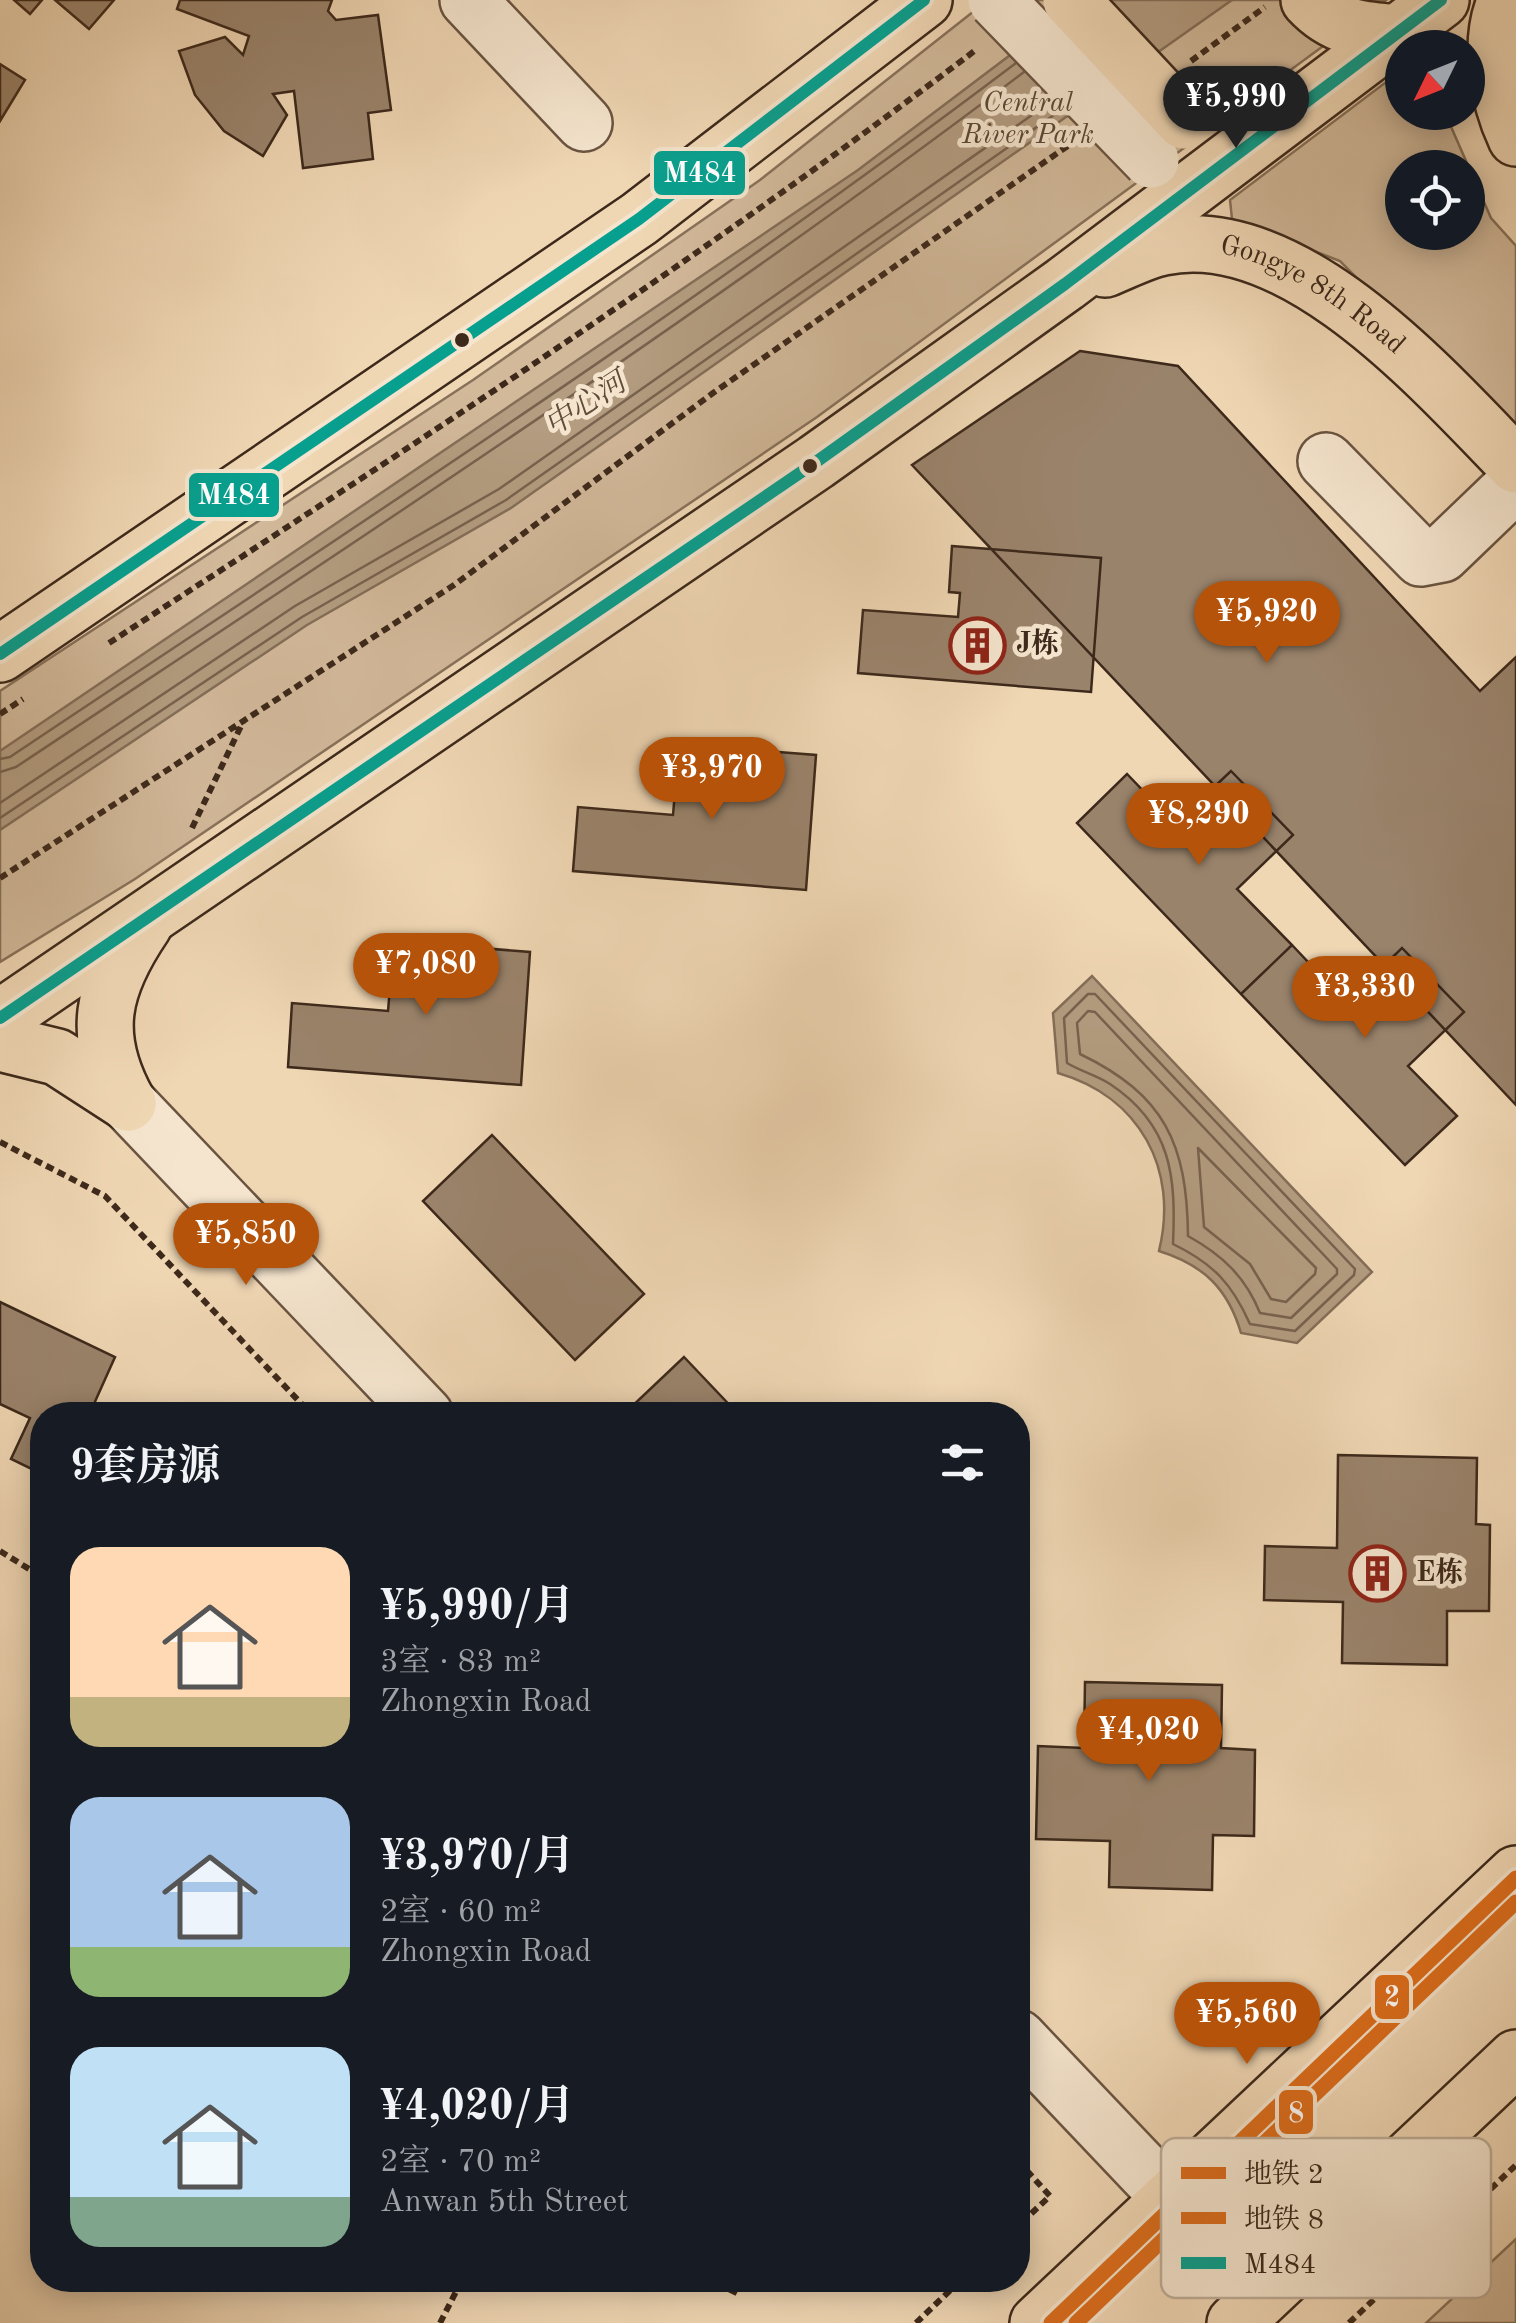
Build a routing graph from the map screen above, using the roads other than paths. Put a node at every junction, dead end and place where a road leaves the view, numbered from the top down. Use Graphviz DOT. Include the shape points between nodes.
graph roads {
  1 [pos="468,0"];
  2 [pos="864,0"];
  3 [pos="924,0"];
  4 [pos="1071,0"];
  5 [pos="1506,0"];
  6 [pos="1302,5"];
  7 [pos="1420,16"];
  8 [pos="988,23"];
  9 [pos="836,68"];
  10 [pos="584,123"];
  11 [pos="1516,138"];
  12 [pos="1174,158"];
  13 [pos="1065,284"];
  14 [pos="1326,461"];
  15 [pos="1516,465"];
  16 [pos="1516,482"];
  17 [pos="16,673"];
  18 [pos="148,919"];
  19 [pos="0,1018"];
  20 [pos="0,1044"];
  21 [pos="128,1103"];
  22 [pos="413,1402"];
  23 [pos="1516,1874"];
  24 [pos="1030,2051"];
  25 [pos="1516,2058"];
  26 [pos="1232,2138"];
  27 [pos="1431,2138"];
  28 [pos="1161,2190"];
  29 [pos="1161,2204"];
  30 [pos="1262,2298"];
  31 [pos="1038,2323"];
  32 [pos="1235,2323"];
  1 -- 10 [label="street"];
  2 -- 9 [label="main road"];
  3 -- 9 [label="main road"];
  4 -- 12 [label="main road, bridge"];
  5 -- 11 [label="main road" via="1497,43 1503,111"];
  6 -- 7 [label="main road" via="1343,27"];
  7 -- 12 [label="main road"];
  8 -- 12 [label="street, bridge"];
  9 -- 17 [label="main road"];
  12 -- 13 [label="main road"];
  13 -- 15 [label="main road, Gongye 8th Road" via="1164,247 1218,246 1291,271 1365,320 1422,369"];
  13 -- 18 [label="main road"];
  14 -- 16 [label="street" via="1421,558 1442,554"];
  18 -- 19 [label="main road"];
  18 -- 21 [label="main road" via="116,974 103,1028 112,1074"];
  20 -- 21 [label="main road" via="57,1057"];
  21 -- 22 [label="street"];
  23 -- 26 [label="main road"];
  24 -- 28 [label="street"];
  25 -- 27 [label="main road"];
  29 -- 31 [label="main road"];
  30 -- 32 [label="main road"];
}
